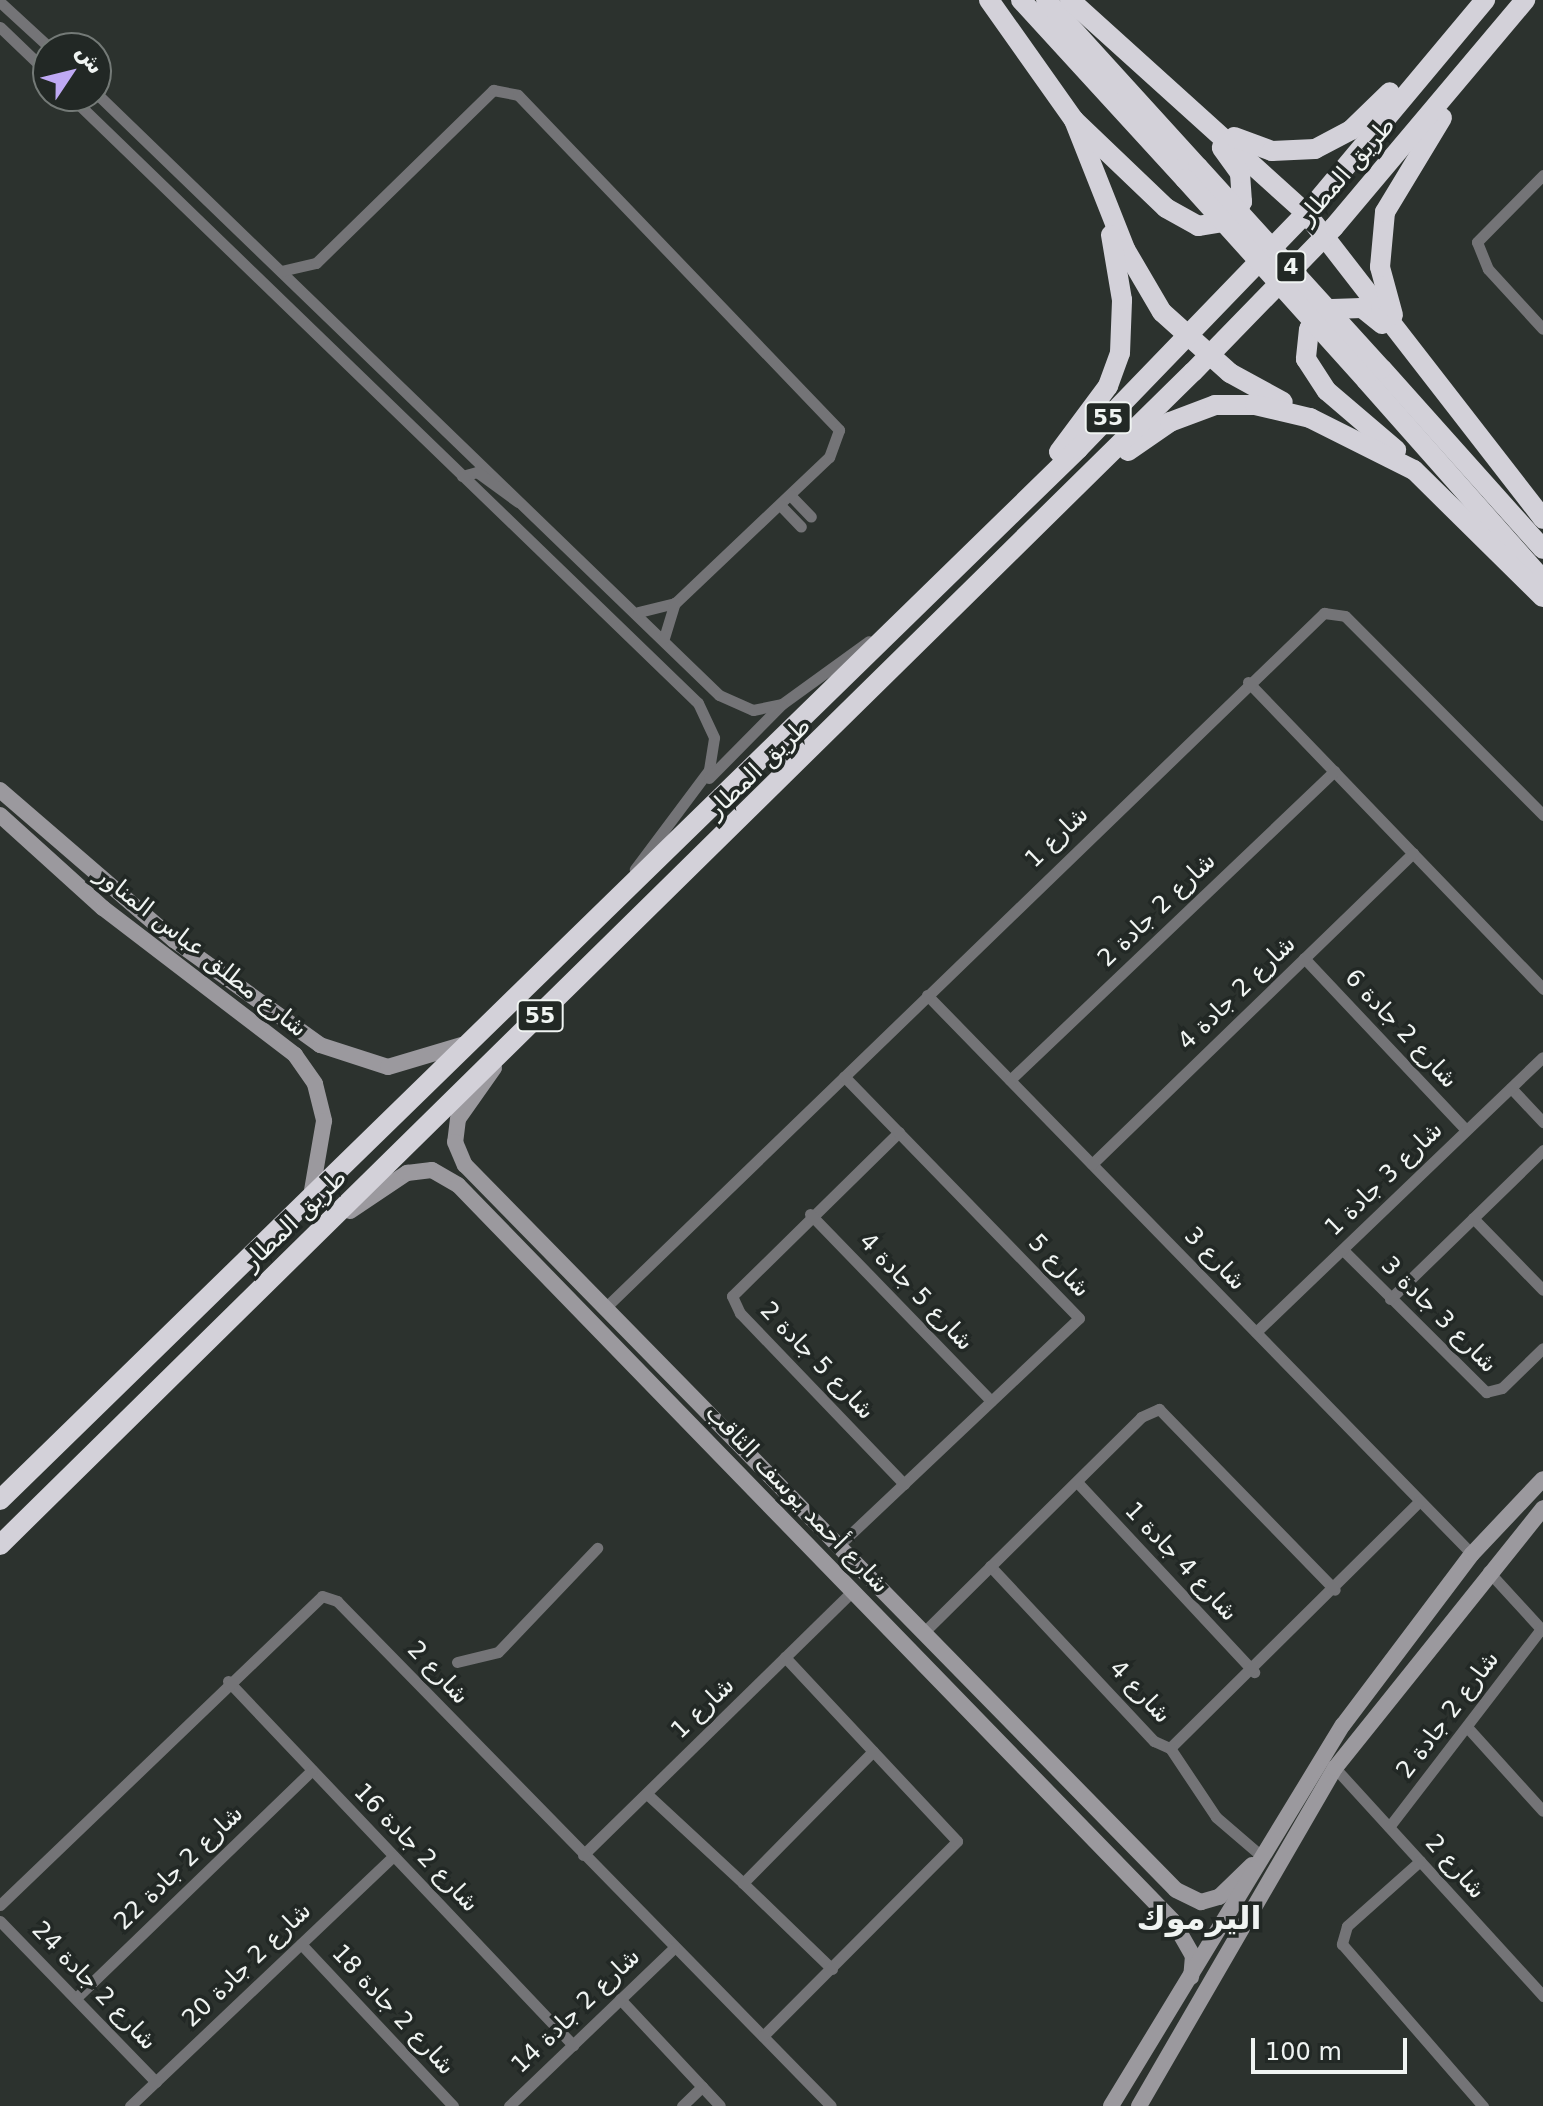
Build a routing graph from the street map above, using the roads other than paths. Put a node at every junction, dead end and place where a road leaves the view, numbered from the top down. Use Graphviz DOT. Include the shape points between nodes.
graph roads {
  1 [pos="989,0"];
  2 [pos="1021,0"];
  3 [pos="1046,0"];
  4 [pos="1070,0"];
  5 [pos="1485,0"];
  6 [pos="1525,0"];
  7 [pos="0,2"];
  8 [pos="0,27"];
  9 [pos="33,32"];
  10 [pos="1438,55"];
  11 [pos="32,58"];
  12 [pos="1466,74"];
  13 [pos="112,108"];
  14 [pos="85,112"];
  15 [pos="1203,118"];
  16 [pos="1074,120"];
  17 [pos="114,143"];
  18 [pos="171,163"];
  19 [pos="1191,173"];
  20 [pos="1543,175"];
  21 [pos="1102,190"];
  22 [pos="1306,213"];
  23 [pos="1326,236"];
  24 [pos="280,271"];
  25 [pos="1543,329"];
  26 [pos="1187,337"];
  27 [pos="1402,338"];
  28 [pos="1209,356"];
  29 [pos="1374,375"];
  30 [pos="1310,418"];
  31 [pos="1414,470"];
  32 [pos="462,476"];
  33 [pos="1079,487"];
  34 [pos="790,495"];
  35 [pos="1026,497"];
  36 [pos="526,505"];
  37 [pos="780,505"];
  38 [pos="811,517"];
  39 [pos="1543,519"];
  40 [pos="801,527"];
  41 [pos="1543,549"];
  42 [pos="1543,580"];
  43 [pos="1543,597"];
  44 [pos="675,603"];
  45 [pos="637,612"];
  46 [pos="889,627"];
  47 [pos="664,638"];
  48 [pos="632,639"];
  49 [pos="684,661"];
  50 [pos="1248,682"];
  51 [pos="782,704"];
  52 [pos="1334,771"];
  53 [pos="699,788"];
  54 [pos="0,790"];
  55 [pos="0,815"];
  56 [pos="1543,815"];
  57 [pos="1413,853"];
  58 [pos="620,888"];
  59 [pos="1304,958"];
  60 [pos="235,983"];
  61 [pos="1543,989"];
  62 [pos="927,995"];
  63 [pos="219,997"];
  64 [pos="464,1044"];
  65 [pos="510,1045"];
  66 [pos="1543,1057"];
  67 [pos="844,1076"];
  68 [pos="1010,1080"];
  69 [pos="1511,1088"];
  70 [pos="1543,1122"];
  71 [pos="1466,1130"];
  72 [pos="899,1132"];
  73 [pos="1543,1150"];
  74 [pos="1092,1164"];
  75 [pos="458,1185"];
  76 [pos="310,1199"];
  77 [pos="810,1214"];
  78 [pos="518,1218"];
  79 [pos="1473,1218"];
  80 [pos="316,1235"];
  81 [pos="1343,1250"];
  82 [pos="1543,1290"];
  83 [pos="1390,1299"];
  84 [pos="606,1307"];
  85 [pos="1256,1332"];
  86 [pos="1543,1348"];
  87 [pos="991,1401"];
  88 [pos="1543,1479"];
  89 [pos="1077,1482"];
  90 [pos="904,1484"];
  91 [pos="0,1500"];
  92 [pos="1420,1501"];
  93 [pos="767,1503"];
  94 [pos="1543,1508"];
  95 [pos="817,1523"];
  96 [pos="0,1545"];
  97 [pos="839,1545"];
  98 [pos="597,1548"];
  99 [pos="1472,1554"];
  100 [pos="990,1566"];
  101 [pos="1488,1570"];
  102 [pos="1335,1590"];
  103 [pos="853,1591"];
  104 [pos="1542,1630"];
  105 [pos="923,1633"];
  106 [pos="1407,1636"];
  107 [pos="785,1657"];
  108 [pos="457,1662"];
  109 [pos="1254,1672"];
  110 [pos="228,1681"];
  111 [pos="1366,1693"];
  112 [pos="1391,1696"];
  113 [pos="1467,1727"];
  114 [pos="1170,1748"];
  115 [pos="1349,1750"];
  116 [pos="873,1751"];
  117 [pos="1335,1768"];
  118 [pos="312,1770"];
  119 [pos="647,1794"];
  120 [pos="1543,1811"];
  121 [pos="1389,1827"];
  122 [pos="583,1855"];
  123 [pos="393,1856"];
  124 [pos="1255,1859"];
  125 [pos="1420,1861"];
  126 [pos="1118,1864"];
  127 [pos="1166,1881"];
  128 [pos="743,1883"];
  129 [pos="0,1905"];
  130 [pos="0,1921"];
  131 [pos="301,1944"];
  132 [pos="674,1948"];
  133 [pos="832,1969"];
  134 [pos="1191,1977"];
  135 [pos="1543,1996"];
  136 [pos="76,1998"];
  137 [pos="620,1999"];
  138 [pos="763,2036"];
  139 [pos="573,2045"];
  140 [pos="156,2082"];
  141 [pos="702,2087"];
  142 [pos="1141,2105"];
  143 [pos="130,2106"];
  144 [pos="453,2106"];
  145 [pos="509,2106"];
  146 [pos="682,2106"];
  147 [pos="720,2106"];
  148 [pos="831,2106"];
  149 [pos="1111,2106"];
  150 [pos="1483,2106"];
  1 -- 16 [label="highway"];
  2 -- 19 [label="highway, 4"];
  3 -- 19 [label="highway, 4"];
  4 -- 15 [label="highway"];
  5 -- 10 [label="highway, طريق المطار / 55"];
  6 -- 12 [label="highway, طريق المطار / 55"];
  7 -- 9 [label="street"];
  8 -- 11 [label="street"];
  10 -- 15 [label="highway" via="1351,130 1315,149 1259,148"];
  10 -- 22 [label="highway, طريق المطار / 55"];
  12 -- 23 [label="highway, طريق المطار / 55"];
  12 -- 27 [label="highway" via="1385,212 1380,267"];
  13 -- 18 [label="street"];
  14 -- 17 [label="street"];
  15 -- 16 [label="highway" via="1243,188 1230,218 1205,227 1166,208"];
  15 -- 22 [label="highway"];
  16 -- 21 [label="highway"];
  17 -- 18 [label="street" via="155,173"];
  17 -- 32 [label="street"];
  18 -- 24 [label="street"];
  19 -- 29 [label="highway, 4, bridge"];
  20 -- 25 [label="street" via="1477,242 1488,269"];
  21 -- 26 [label="highway" via="1143,283"];
  21 -- 35 [label="highway" via="1122,300 1120,353 1108,386"];
  22 -- 23 [label="highway"];
  22 -- 26 [label="highway, طريق المطار / 55"];
  23 -- 27 [label="highway"];
  23 -- 28 [label="highway, طريق المطار / 55"];
  24 -- 34 [label="street" via="316,263 485,97 511,89 836,424 834,451"];
  24 -- 36 [label="street"];
  26 -- 28 [label="highway"];
  26 -- 35 [label="highway, طريق المطار / 55"];
  27 -- 31 [label="highway" via="1362,308 1332,309 1309,329 1306,359 1327,391"];
  27 -- 39 [label="highway"];
  28 -- 30 [label="highway"];
  28 -- 33 [label="highway, طريق المطار / 55"];
  29 -- 41 [label="highway, 4"];
  29 -- 42 [label="highway, 4"];
  30 -- 31 [label="highway"];
  30 -- 33 [label="highway" via="1255,405 1199,409"];
  31 -- 43 [label="highway"];
  32 -- 36 [label="street" via="477,472 501,495"];
  32 -- 48 [label="street"];
  33 -- 65 [label="highway, طريق المطار / 55"];
  34 -- 37 [label="street"];
  34 -- 38 [label="street"];
  35 -- 46 [label="highway, طريق المطار / 55"];
  36 -- 45 [label="street"];
  37 -- 40 [label="street"];
  37 -- 44 [label="street"];
  44 -- 45 [label="street"];
  44 -- 47 [label="street"];
  45 -- 47 [label="street"];
  46 -- 51 [label="street"];
  46 -- 58 [label="highway, طريق المطار / 55"];
  47 -- 49 [label="street"];
  48 -- 49 [label="street" via="675,669"];
  48 -- 53 [label="street" via="710,723 714,752"];
  49 -- 51 [label="street" via="737,706"];
  50 -- 52 [label="street"];
  50 -- 56 [label="street, شارع 1" via="1317,619 1338,611"];
  50 -- 62 [label="street, شارع 1"];
  51 -- 53 [label="street"];
  52 -- 57 [label="street"];
  52 -- 68 [label="street, شارع 2 جادة 2"];
  53 -- 58 [label="street"];
  54 -- 60 [label="street, شارع مطلق عباس المناور" via="132,907"];
  55 -- 63 [label="street, شارع مطلق عباس المناور" via="103,908"];
  57 -- 59 [label="street, شارع 2 جادة 4"];
  57 -- 61 [label="street"];
  58 -- 64 [label="highway, طريق المطار / 55"];
  59 -- 71 [label="street, شارع 2 جادة 6"];
  59 -- 74 [label="street, شارع 2 جادة 4"];
  60 -- 63 [label="street" via="230,996"];
  60 -- 64 [label="street, شارع مطلق عباس المناور" via="320,1045 355,1060 388,1067 421,1062"];
  62 -- 67 [label="street, شارع 1"];
  62 -- 68 [label="street, شارع 3"];
  63 -- 76 [label="street, شارع مطلق عباس المناور" via="295,1055 315,1084 324,1121"];
  64 -- 76 [label="highway, طريق المطار / 55"];
  65 -- 78 [label="street, شارع أحمد يوسف الثاقب" via="458,1119 455,1142 465,1165"];
  65 -- 80 [label="highway, طريق المطار / 55"];
  66 -- 69 [label="street, شارع 3 جادة 1"];
  67 -- 72 [label="street, شارع 5"];
  67 -- 84 [label="street, شارع 1"];
  68 -- 74 [label="street, شارع 3"];
  69 -- 70 [label="street"];
  69 -- 71 [label="street, شارع 3 جادة 1"];
  71 -- 81 [label="street, شارع 3 جادة 1"];
  72 -- 77 [label="street, شارع 5 جادة 2"];
  72 -- 87 [label="street, شارع 5" via="1079,1318"];
  73 -- 79 [label="street"];
  74 -- 85 [label="street, شارع 3"];
  75 -- 78 [label="street"];
  75 -- 80 [label="street, شارع أحمد يوسف الثاقب" via="432,1170 407,1173"];
  75 -- 93 [label="street, شارع أحمد يوسف الثاقب"];
  76 -- 91 [label="highway, طريق المطار / 55"];
  77 -- 87 [label="street, شارع 5 جادة 4"];
  77 -- 90 [label="street, شارع 5 جادة 2" via="732,1296 740,1313"];
  78 -- 84 [label="street, شارع أحمد يوسف الثاقب"];
  79 -- 82 [label="street"];
  79 -- 83 [label="street"];
  80 -- 96 [label="highway, طريق المطار / 55"];
  81 -- 83 [label="street, شارع 3 جادة 3"];
  81 -- 85 [label="street, شارع 3 جادة 1"];
  83 -- 86 [label="street, شارع 3 جادة 3" via="1486,1392 1502,1388"];
  84 -- 95 [label="street, شارع أحمد يوسف الثاقب"];
  85 -- 92 [label="street, شارع 3"];
  87 -- 90 [label="street, شارع 5"];
  88 -- 99 [label="street"];
  89 -- 100 [label="street"];
  89 -- 102 [label="street" via="1141,1417 1159,1409"];
  89 -- 109 [label="street, شارع 4 جادة 1"];
  90 -- 97 [label="street, شارع 5"];
  92 -- 99 [label="street, شارع 3"];
  92 -- 102 [label="street, شارع 4"];
  93 -- 95 [label="street" via="775,1496 804,1521"];
  93 -- 103 [label="street, شارع أحمد يوسف الثاقب"];
  94 -- 101 [label="street"];
  95 -- 97 [label="street, شارع أحمد يوسف الثاقب"];
  97 -- 105 [label="street, شارع أحمد يوسف الثاقب"];
  98 -- 108 [label="street" via="498,1652"];
  99 -- 106 [label="street"];
  100 -- 105 [label="street"];
  100 -- 114 [label="street, شارع 4" via="1154,1741"];
  101 -- 104 [label="street"];
  101 -- 112 [label="street"];
  102 -- 109 [label="street, شارع 4"];
  103 -- 107 [label="street, شارع 1"];
  103 -- 126 [label="street, شارع أحمد يوسف الثاقب"];
  104 -- 113 [label="street, شارع 2 جادة 2"];
  105 -- 127 [label="street, شارع أحمد يوسف الثاقب"];
  106 -- 111 [label="street"];
  106 -- 112 [label="street" via="1406,1656 1383,1686"];
  107 -- 116 [label="street"];
  107 -- 119 [label="street, شارع 1"];
  109 -- 114 [label="street, شارع 4"];
  110 -- 118 [label="street, شارع 2 جادة 16"];
  110 -- 122 [label="street, شارع 2" via="312,1599 337,1601"];
  110 -- 129 [label="street, شارع 2"];
  111 -- 115 [label="street" via="1374,1704"];
  111 -- 124 [label="street"];
  112 -- 115 [label="street"];
  113 -- 120 [label="street"];
  113 -- 121 [label="street, شارع 2 جادة 2"];
  114 -- 124 [label="street" via="1216,1817"];
  115 -- 117 [label="street"];
  116 -- 128 [label="street"];
  116 -- 133 [label="street" via="954,1833 956,1849"];
  117 -- 121 [label="street, شارع 2"];
  117 -- 142 [label="street"];
  118 -- 123 [label="street, شارع 2 جادة 16"];
  118 -- 136 [label="street, شارع 2 جادة 22"];
  119 -- 122 [label="street, شارع 1"];
  119 -- 128 [label="street"];
  121 -- 125 [label="street, شارع 2"];
  122 -- 132 [label="street, شارع 2"];
  123 -- 131 [label="street, شارع 2 جادة 20"];
  123 -- 139 [label="street, شارع 2 جادة 16"];
  124 -- 127 [label="street, شارع أحمد يوسف الثاقب" via="1219,1897 1201,1902"];
  124 -- 134 [label="street"];
  125 -- 135 [label="street, شارع 2"];
  125 -- 150 [label="street" via="1347,1926 1342,1944"];
  126 -- 127 [label="street" via="1152,1891"];
  126 -- 134 [label="street, شارع أحمد يوسف الثاقب" via="1186,1938"];
  128 -- 133 [label="street"];
  130 -- 136 [label="street, شارع 2 جادة 24"];
  131 -- 140 [label="street, شارع 2 جادة 20"];
  131 -- 144 [label="street, شارع 2 جادة 18"];
  132 -- 137 [label="street, شارع 2 جادة 14"];
  132 -- 138 [label="street, شارع 2"];
  133 -- 138 [label="street"];
  134 -- 149 [label="street"];
  136 -- 140 [label="street, شارع 2 جادة 24"];
  137 -- 139 [label="street, شارع 2 جادة 14"];
  137 -- 141 [label="street"];
  138 -- 148 [label="street, شارع 2"];
  139 -- 145 [label="street, شارع 2 جادة 14"];
  140 -- 143 [label="street, شارع 2 جادة 20"];
  141 -- 146 [label="street"];
  141 -- 147 [label="street"];
}
